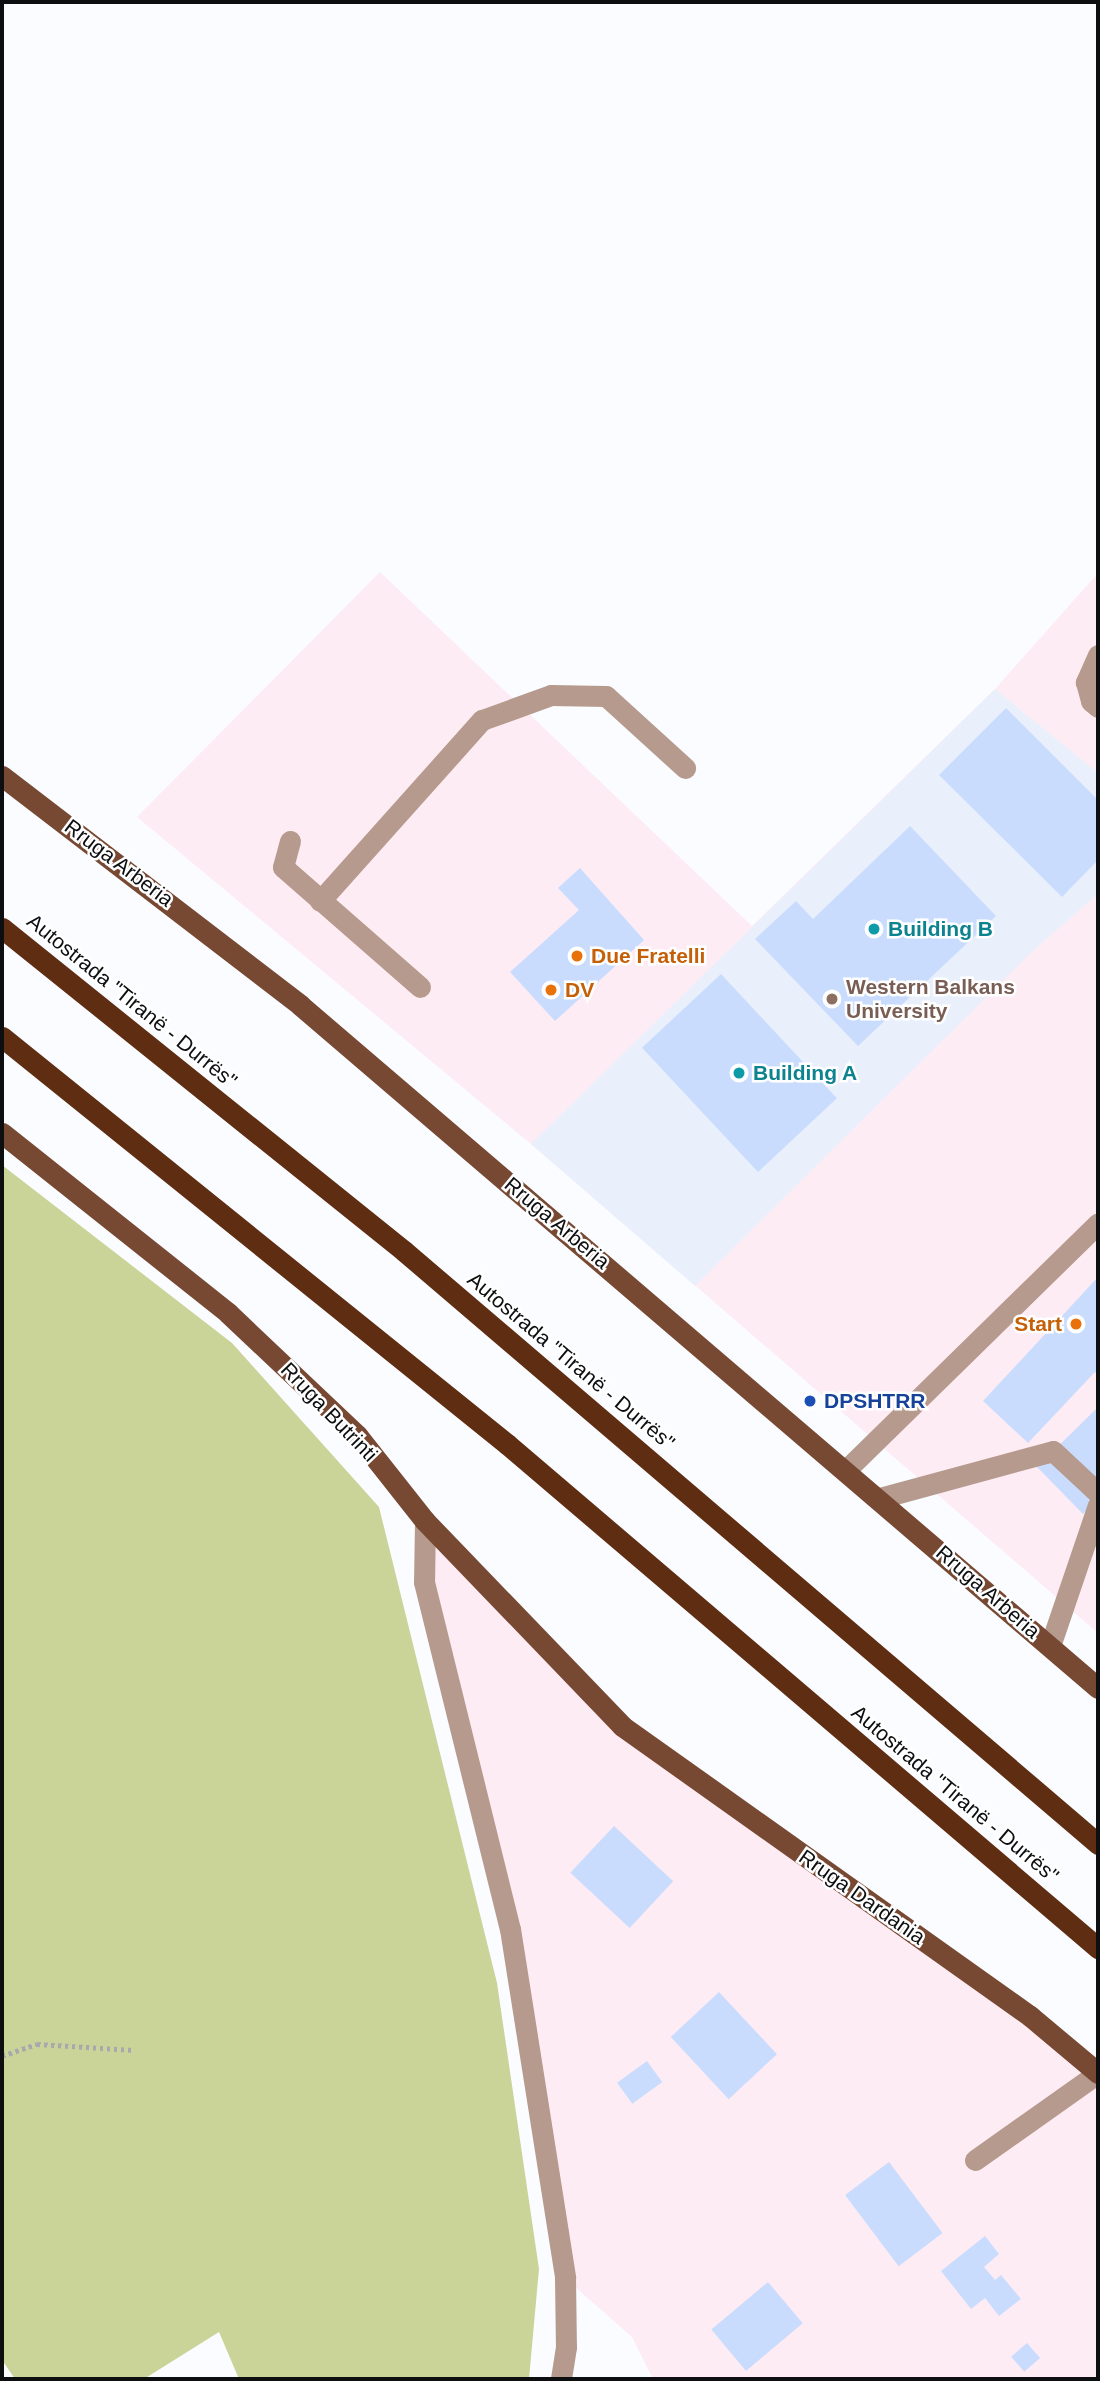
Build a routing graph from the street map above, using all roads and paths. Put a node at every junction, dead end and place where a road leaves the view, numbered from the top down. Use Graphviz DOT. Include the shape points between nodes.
graph roads {
  1 [pos="1098,655"];
  2 [pos="1098,707"];
  3 [pos="685,768"];
  4 [pos="2,776"];
  5 [pos="290,841"];
  6 [pos="320,901"];
  7 [pos="2,928"];
  8 [pos="420,986"];
  9 [pos="2,1037"];
  10 [pos="2,1133"];
  11 [pos="1098,1223"];
  12 [pos="847,1469"];
  13 [pos="1098,1493"];
  14 [pos="880,1498"];
  15 [pos="1098,1505"];
  16 [pos="425,1521"];
  17 [pos="1050,1646"];
  18 [pos="1098,1688"];
  19 [pos="622,1726"];
  20 [pos="1098,1844"];
  21 [pos="1098,1948"];
  22 [pos="134,2050"];
  23 [pos="2,2056"];
  24 [pos="1098,2073"];
  25 [pos="975,2160"];
  26 [pos="561,2379"];
  1 -- 2 [label="lane" via="1086,682 1091,701"];
  3 -- 6 [label="lane" via="606,696 551,695 482,720"];
  4 -- 12 [label="main road, Rruga Arberia" via="300,1005"];
  5 -- 6 [label="lane" via="283,867"];
  6 -- 8 [label="lane"];
  7 -- 20 [label="highway, Autostrada \"Tiranë - Durrës\"" via="404,1251"];
  9 -- 21 [label="highway, Autostrada \"Tiranë - Durrës\"" via="507,1444"];
  10 -- 16 [label="main road, Rruga Butrinti" via="228,1313 357,1434"];
  11 -- 12 [label="lane"];
  12 -- 14 [label="main road, Rruga Arberia"];
  13 -- 14 [label="lane" via="1053,1451"];
  14 -- 17 [label="main road, Rruga Arberia"];
  15 -- 17 [label="lane"];
  16 -- 19 [label="main road, Rruga Butrinti"];
  16 -- 26 [label="lane" via="424,1582 510,1929 565,2278 566,2347"];
  17 -- 18 [label="main road, Rruga Arberia"];
  19 -- 24 [label="main road, Rruga Dardania" via="1030,2016"];
  22 -- 23 [label="path" via="37,2044"];
  24 -- 25 [label="lane"];
}
